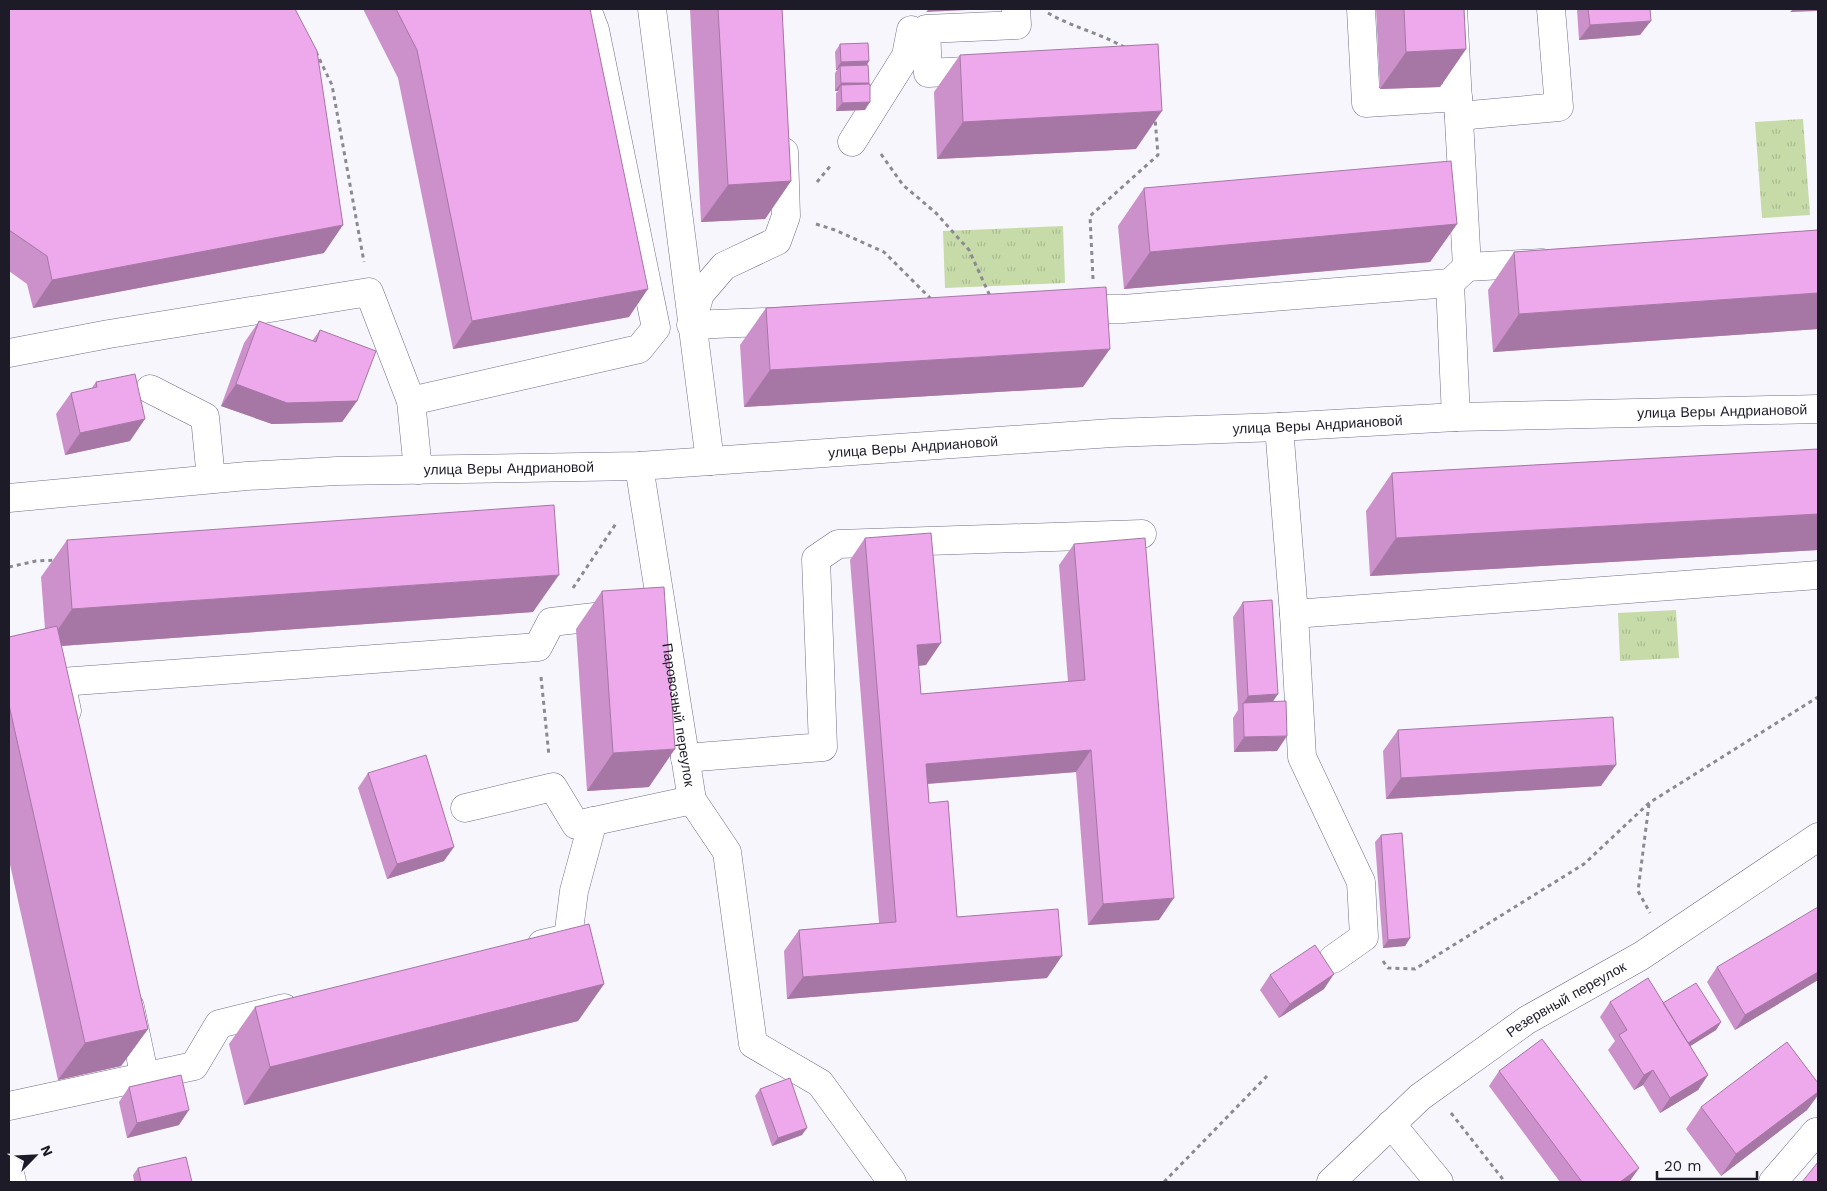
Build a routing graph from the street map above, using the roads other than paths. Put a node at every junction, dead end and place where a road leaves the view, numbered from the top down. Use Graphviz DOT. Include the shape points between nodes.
graph roads {
  1 [pos="587,9"];
  2 [pos="652,9"];
  3 [pos="1016,9"];
  4 [pos="1361,9"];
  5 [pos="1453,9"];
  6 [pos="1552,9"];
  7 [pos="915,23"];
  8 [pos="1011,69"];
  9 [pos="1459,106"];
  10 [pos="783,127"];
  11 [pos="852,142"];
  12 [pos="1564,261"];
  13 [pos="1458,275"];
  14 [pos="1046,310"];
  15 [pos="819,320"];
  16 [pos="691,325"];
  17 [pos="9,353"];
  18 [pos="150,389"];
  19 [pos="411,401"];
  20 [pos="1818,409"];
  21 [pos="1456,417"];
  22 [pos="1278,427"];
  23 [pos="710,461"];
  24 [pos="639,466"];
  25 [pos="418,470"];
  26 [pos="211,479"];
  27 [pos="9,498"];
  28 [pos="1142,534"];
  29 [pos="1818,575"];
  30 [pos="662,609"];
  31 [pos="1294,614"];
  32 [pos="43,659"];
  33 [pos="60,682"];
  34 [pos="73,740"];
  35 [pos="685,758"];
  36 [pos="692,800"];
  37 [pos="465,808"];
  38 [pos="593,821"];
  39 [pos="1818,837"];
  40 [pos="520,950"];
  41 [pos="1333,959"];
  42 [pos="124,981"];
  43 [pos="306,1002"];
  44 [pos="144,1078"];
  45 [pos="9,1106"];
  46 [pos="1391,1124"];
  47 [pos="1816,1132"];
  48 [pos="9,1169"];
  49 [pos="12,1182"];
  50 [pos="892,1182"];
  51 [pos="1331,1182"];
  52 [pos="1440,1182"];
  53 [pos="1773,1182"];
  1 -- 19 [label="street" via="596,30 656,328 639,349"];
  2 -- 16 [label="street"];
  3 -- 7 [label="street" via="1018,25"];
  4 -- 9 [label="street" via="1366,103"];
  5 -- 9 [label="street"];
  6 -- 9 [label="street" via="1559,107"];
  7 -- 8 [label="street" via="928,73"];
  7 -- 11 [label="street" via="906,56"];
  9 -- 13 [label="street"];
  10 -- 16 [label="street" via="786,216 777,240 724,266 700,294"];
  12 -- 13 [label="street"];
  13 -- 14 [label="street" via="1123,309"];
  13 -- 21 [label="street"];
  15 -- 16 [label="street"];
  16 -- 23 [label="street"];
  17 -- 19 [label="street" via="369,292"];
  18 -- 26 [label="street" via="205,416"];
  19 -- 25 [label="street"];
  20 -- 21 [label="street, улица Веры Андриановой"];
  21 -- 22 [label="street, улица Веры Андриановой"];
  22 -- 23 [label="street, улица Веры Андриановой" via="1112,433"];
  22 -- 31 [label="street"];
  23 -- 24 [label="street, улица Веры Андриановой"];
  24 -- 25 [label="street, улица Веры Андриановой"];
  24 -- 30 [label="street, Паровозный переулок"];
  25 -- 26 [label="street, улица Веры Андриановой" via="337,471"];
  26 -- 27 [label="street, улица Веры Андриановой"];
  28 -- 35 [label="street" via="838,544 816,559 823,747"];
  29 -- 31 [label="street"];
  30 -- 33 [label="street" via="551,622 538,647"];
  30 -- 35 [label="street, Паровозный переулок"];
  31 -- 41 [label="street" via="1302,757 1361,882 1364,937"];
  32 -- 33 [label="street"];
  33 -- 34 [label="street"];
  35 -- 36 [label="street, Паровозный переулок"];
  36 -- 38 [label="street"];
  36 -- 50 [label="street, Паровозный переулок" via="728,852 753,1044 820,1083"];
  37 -- 38 [label="street" via="553,787 576,825"];
  38 -- 40 [label="street" via="574,891 568,938"];
  39 -- 46 [label="street, Резервный переулок" via="1641,956 1527,1020 1420,1097"];
  42 -- 44 [label="street"];
  43 -- 44 [label="street" via="219,1024 194,1066"];
  44 -- 45 [label="street"];
  46 -- 51 [label="street, Резервный переулок"];
  46 -- 52 [label="street"];
  47 -- 53 [label="street"];
  48 -- 49 [label="street"];
}
